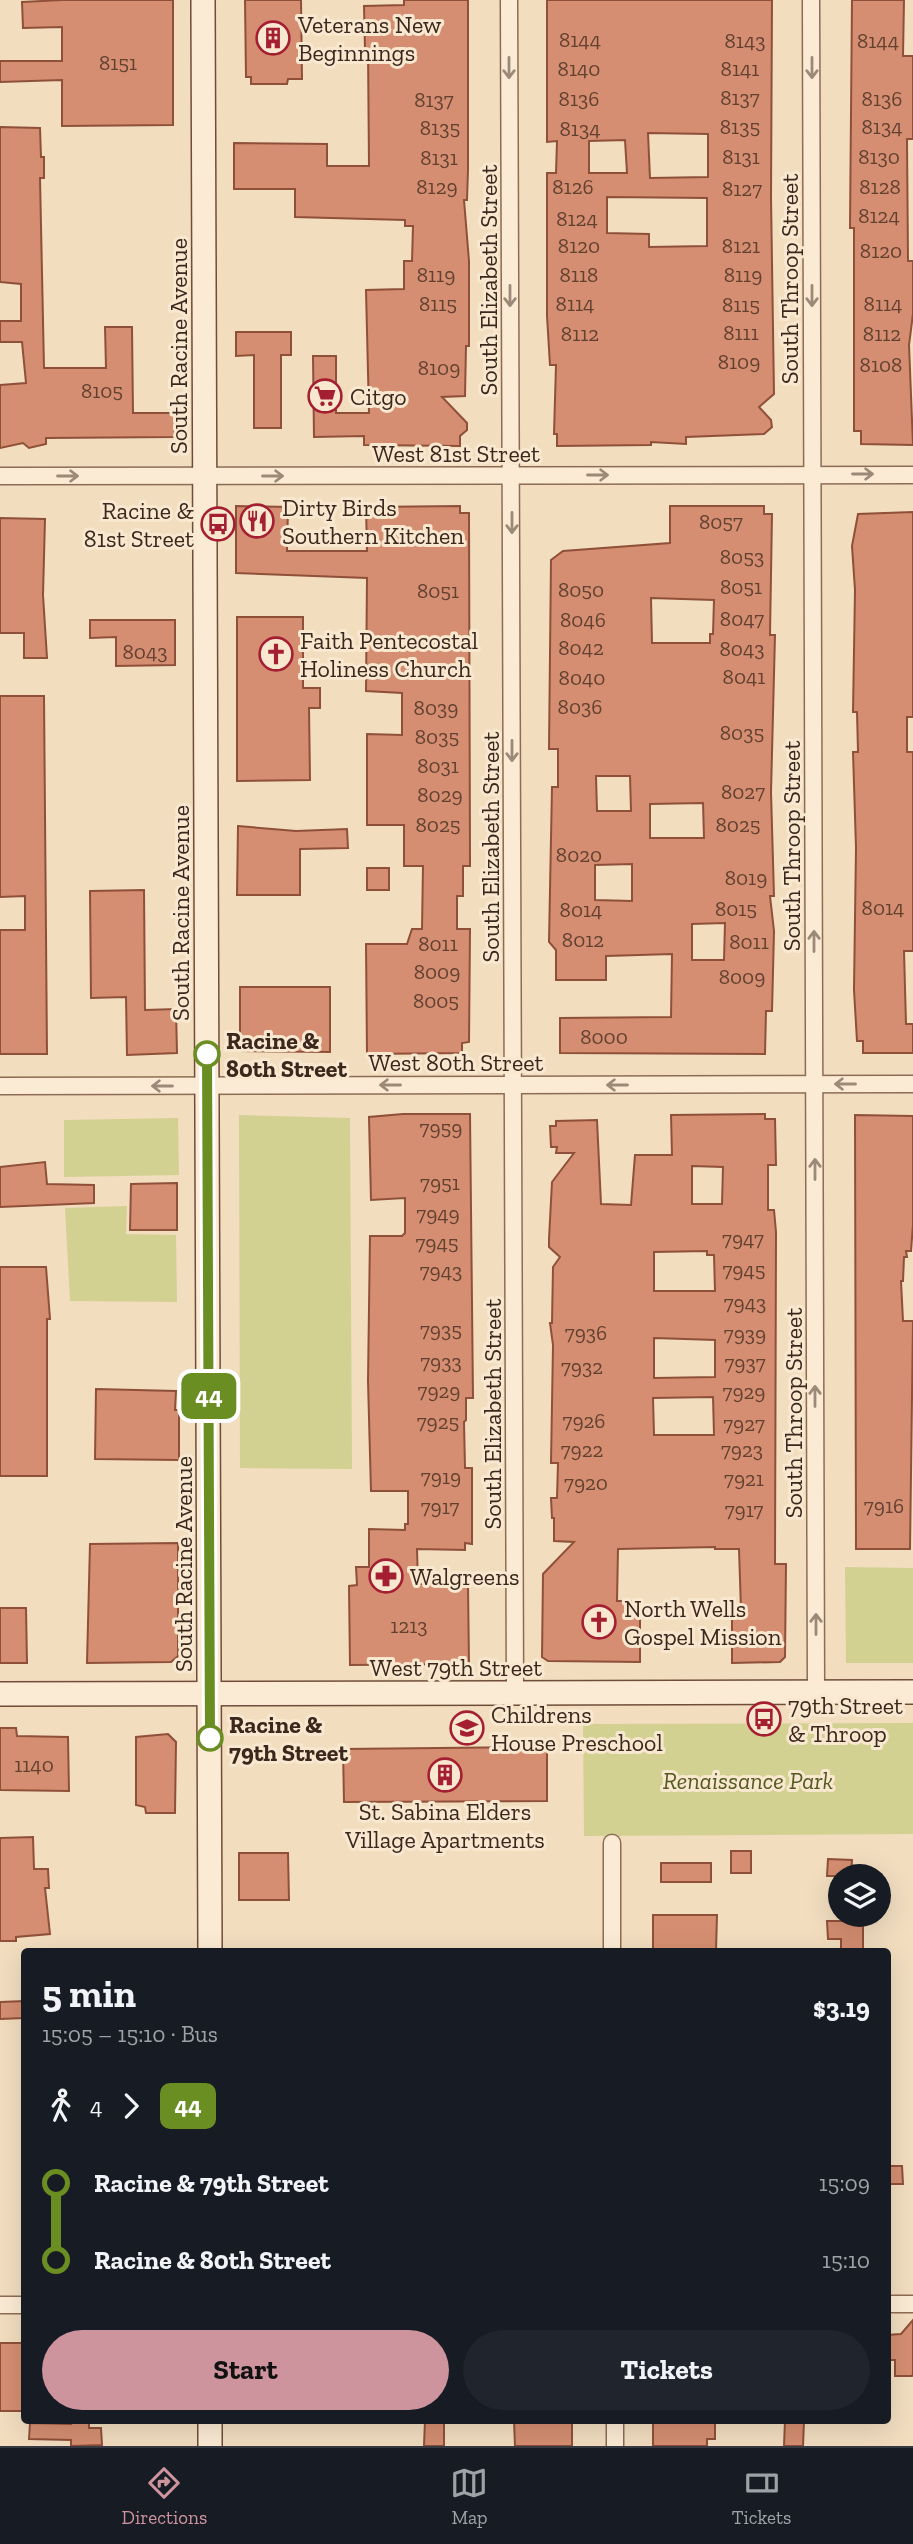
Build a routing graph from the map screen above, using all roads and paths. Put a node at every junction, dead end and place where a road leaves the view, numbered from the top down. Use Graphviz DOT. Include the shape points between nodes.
graph roads {
  1 [pos="203,0"];
  2 [pos="509,0"];
  3 [pos="811,0"];
  4 [pos="512,475"];
  5 [pos="813,475"];
  6 [pos="913,475"];
  7 [pos="0,476"];
  8 [pos="205,476"];
  9 [pos="814,1084"];
  10 [pos="913,1084"];
  11 [pos="207,1085"];
  12 [pos="514,1085"];
  13 [pos="0,1086"];
  14 [pos="816,1692"];
  15 [pos="913,1692"];
  16 [pos="210,1693"];
  17 [pos="515,1693"];
  18 [pos="0,1694"];
  19 [pos="612,1843"];
  20 [pos="210,1948"];
  21 [pos="612,1948"];
  22 [pos="891,2304"];
  23 [pos="913,2304"];
  24 [pos="0,2305"];
  25 [pos="21,2305"];
  26 [pos="210,2424"];
  27 [pos="615,2424"];
  28 [pos="210,2446"];
  29 [pos="615,2446"];
  1 -- 8 [label="street, South Racine Avenue"];
  2 -- 4 [label="street, South Elizabeth Street, one-way"];
  3 -- 5 [label="street, South Throop Street, one-way"];
  4 -- 5 [label="street, West 81st Street, one-way"];
  8 -- 4 [label="street, West 81st Street, one-way"];
  4 -- 12 [label="street, South Elizabeth Street, one-way"];
  5 -- 6 [label="street, West 81st Street, one-way"];
  9 -- 5 [label="street, South Throop Street, one-way"];
  7 -- 8 [label="street, West 81st Street, one-way"];
  8 -- 11 [label="street, South Racine Avenue"];
  10 -- 9 [label="street, West 80th Street, one-way"];
  9 -- 12 [label="street, West 80th Street, one-way"];
  14 -- 9 [label="street, South Throop Street, one-way"];
  12 -- 11 [label="street, West 80th Street, one-way"];
  11 -- 13 [label="street, West 80th Street, one-way"];
  11 -- 16 [label="street, South Racine Avenue"];
  12 -- 17 [label="street, South Elizabeth Street"];
  14 -- 15 [label="street, West 79th Street"];
  14 -- 17 [label="street, West 79th Street"];
  16 -- 17 [label="street, West 79th Street"];
  16 -- 18 [label="street, West 79th Street"];
  16 -- 20 [label="street, South Racine Avenue"];
  19 -- 21 [label="street"];
  22 -- 23 [label="street"];
  24 -- 25 [label="street"];
  26 -- 28 [label="street"];
  27 -- 29 [label="street"];
}
